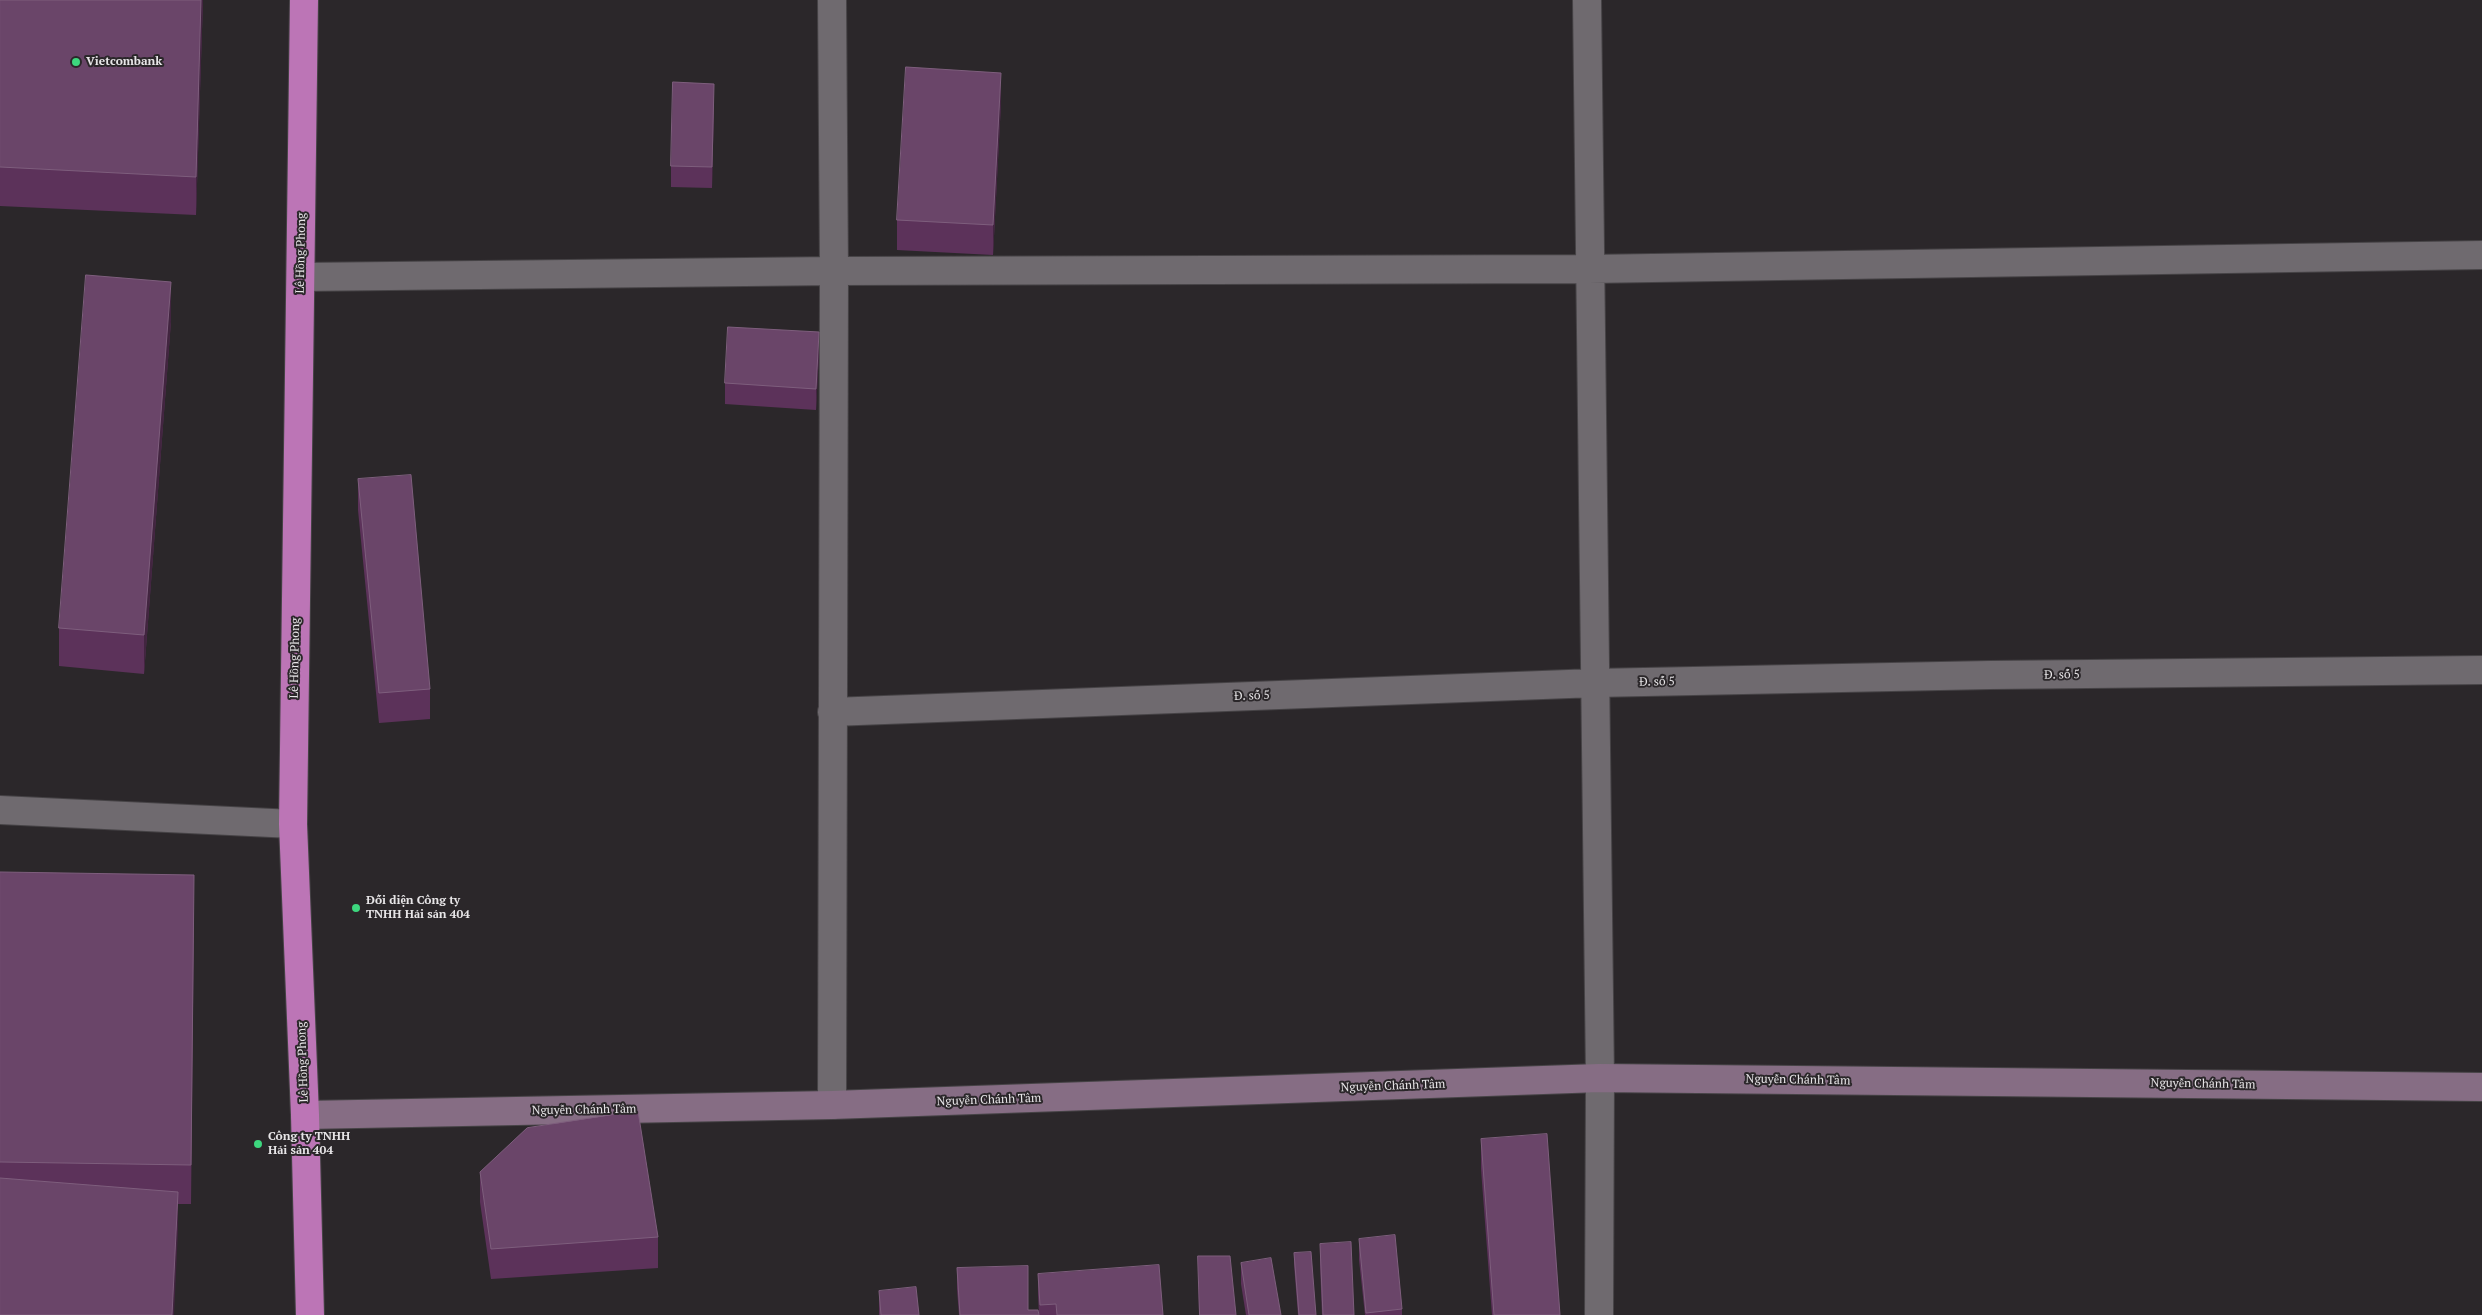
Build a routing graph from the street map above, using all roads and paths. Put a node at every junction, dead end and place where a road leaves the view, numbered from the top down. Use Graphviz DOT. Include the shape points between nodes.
graph roads {
  1 [pos="304,0"];
  2 [pos="832,0"];
  3 [pos="1587,0"];
  4 [pos="2482,255"];
  5 [pos="1589,269"];
  6 [pos="834,271"];
  7 [pos="301,277"];
  8 [pos="2482,670"];
  9 [pos="1595,683"];
  10 [pos="832,712"];
  11 [pos="0,810"];
  12 [pos="293,824"];
  13 [pos="1600,1078"];
  14 [pos="2482,1087"];
  15 [pos="832,1105"];
  16 [pos="305,1115"];
  17 [pos="310,1315"];
  18 [pos="1599,1315"];
  1 -- 7 [label="highway, Lê Hồng Phong"];
  2 -- 6 [label="street"];
  3 -- 5 [label="street"];
  4 -- 5 [label="street"];
  5 -- 6 [label="street"];
  5 -- 9 [label="street"];
  6 -- 7 [label="street"];
  6 -- 10 [label="street"];
  7 -- 12 [label="highway, Lê Hồng Phong"];
  8 -- 9 [label="street, Đ. số 5"];
  9 -- 10 [label="street, Đ. số 5"];
  9 -- 13 [label="street"];
  10 -- 15 [label="street"];
  11 -- 12 [label="street"];
  12 -- 16 [label="highway, Lê Hồng Phong"];
  13 -- 14 [label="street, Nguyễn Chánh Tâm"];
  13 -- 15 [label="street, Nguyễn Chánh Tâm"];
  13 -- 18 [label="street"];
  15 -- 16 [label="street, Nguyễn Chánh Tâm"];
  16 -- 17 [label="highway, Lê Hồng Phong"];
}
